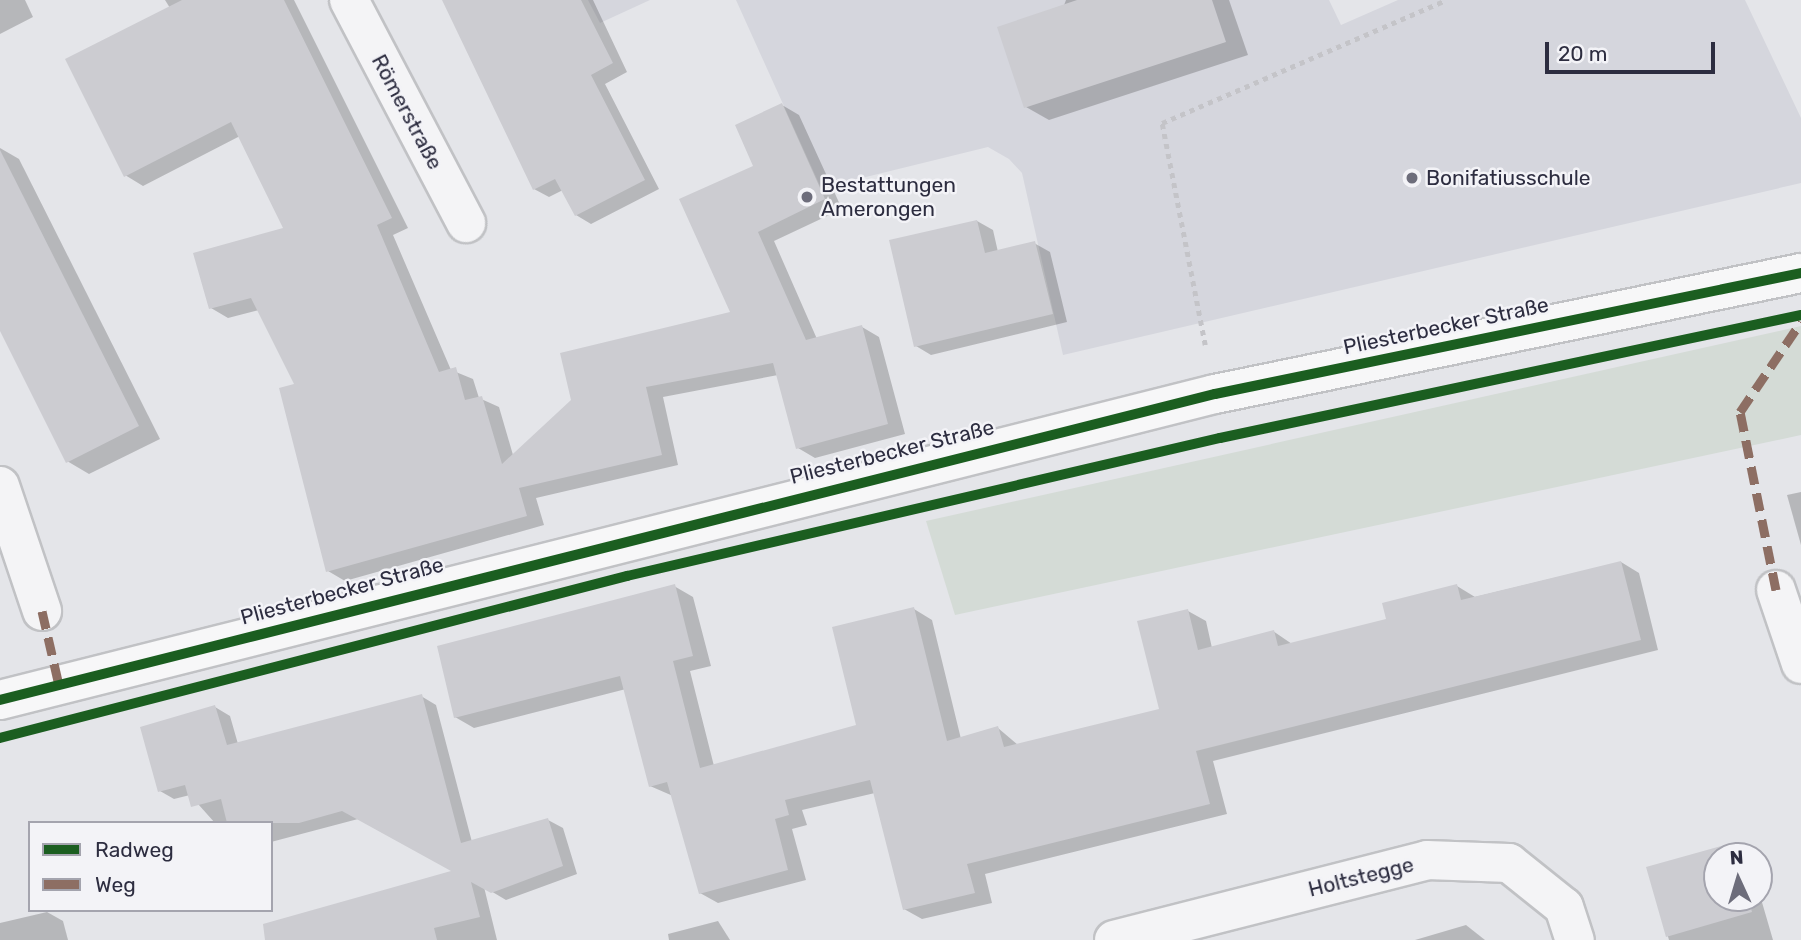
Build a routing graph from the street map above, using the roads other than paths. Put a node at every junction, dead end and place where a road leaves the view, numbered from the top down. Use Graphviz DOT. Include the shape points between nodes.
graph roads {
  1 [pos="349,0"];
  2 [pos="466,223"];
  3 [pos="1801,273"];
  4 [pos="0,486"];
  5 [pos="1776,590"];
  6 [pos="42,611"];
  7 [pos="1801,664"];
  8 [pos="0,699"];
  9 [pos="1114,940"];
  10 [pos="1574,940"];
  1 -- 2 [label="street, Römerstraße"];
  3 -- 8 [label="main road, Pliesterbecker Straße" via="1215,394"];
  4 -- 6 [label="street"];
  5 -- 7 [label="street"];
  9 -- 10 [label="street, Holtstegge" via="1427,860 1509,863 1564,907"];
}
